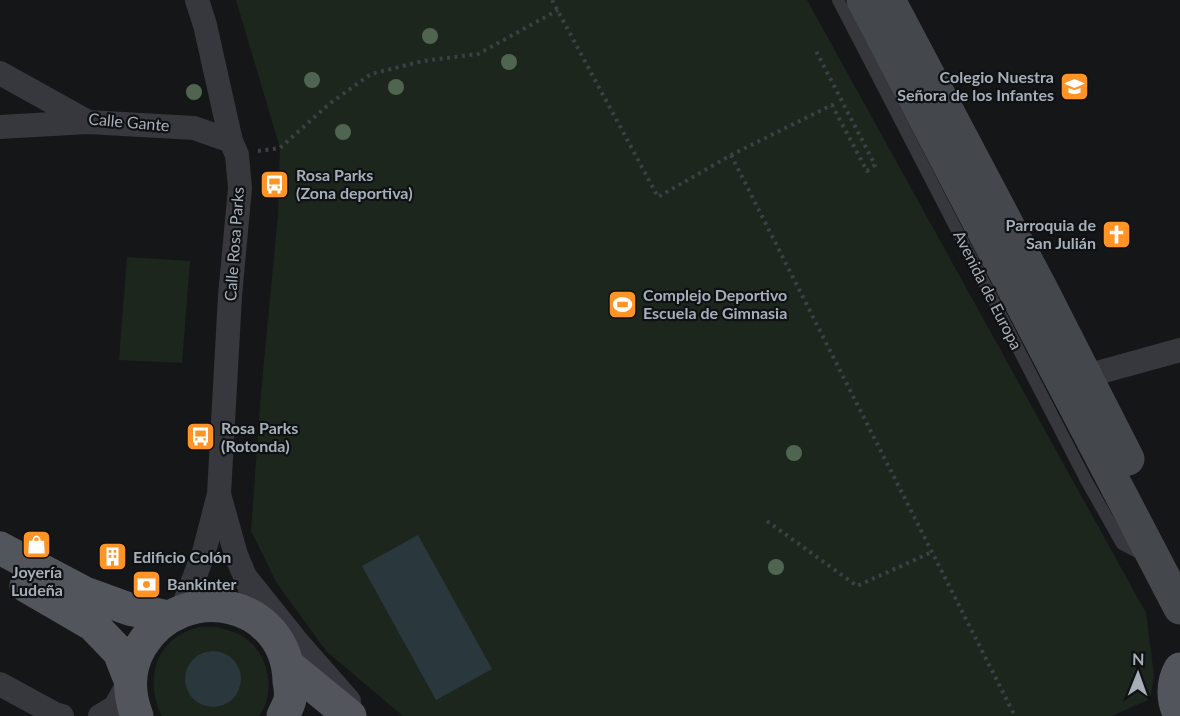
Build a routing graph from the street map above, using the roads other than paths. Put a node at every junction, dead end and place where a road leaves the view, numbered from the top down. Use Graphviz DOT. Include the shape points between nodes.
graph roads {
  1 [pos="197,0"];
  2 [pos="838,0"];
  3 [pos="863,0"];
  4 [pos="889,0"];
  5 [pos="0,73"];
  6 [pos="88,122"];
  7 [pos="0,127"];
  8 [pos="234,148"];
  9 [pos="1180,350"];
  10 [pos="1077,383"];
  11 [pos="219,494"];
  12 [pos="0,548"];
  13 [pos="1168,564"];
  14 [pos="0,572"];
  15 [pos="247,579"];
  16 [pos="1180,608"];
  17 [pos="175,614"];
  18 [pos="263,624"];
  19 [pos="289,666"];
  20 [pos="1180,669"];
  21 [pos="130,680"];
  22 [pos="0,684"];
  23 [pos="1176,714"];
  24 [pos="62,716"];
  25 [pos="100,716"];
  26 [pos="137,716"];
  27 [pos="283,716"];
  28 [pos="350,716"];
  29 [pos="363,716"];
  1 -- 8 [label="street, Calle Rosa Parks"];
  2 -- 13 [label="lane, Avenida de Europa" via="1122,544"];
  3 -- 10 [label="main road, Avenida de Europa"];
  4 -- 10 [label="main road, Avenida de Europa"];
  5 -- 6 [label="street, Calle Gante"];
  6 -- 7 [label="street"];
  6 -- 8 [label="street, Calle Gante" via="194,128"];
  8 -- 11 [label="street, Calle Rosa Parks" via="240,188"];
  9 -- 10 [label="street"];
  10 -- 13 [label="main road, Avenida de Europa"];
  11 -- 15 [label="street, Calle Rosa Parks"];
  11 -- 17 [label="street, Calle Rosa Parks" via="204,552"];
  12 -- 17 [label="main road" via="85,593 129,609"];
  13 -- 16 [label="main road, Avenida de Europa"];
  14 -- 21 [label="main road" via="93,625 119,652"];
  15 -- 18 [label="street, Calle Rosa Parks"];
  15 -- 29 [label="street"];
  17 -- 18 [label="main road" via="203,605 224,606 245,612"];
  17 -- 21 [label="main road" via="149,634 135,656"];
  18 -- 19 [label="main road" via="279,643"];
  19 -- 27 [label="main road" via="290,699"];
  19 -- 28 [label="main road"];
  20 -- 23 [label="main road" via="1173,693"];
  21 -- 25 [label="street" via="115,707"];
  21 -- 26 [label="main road"];
  22 -- 24 [label="street"];
}
